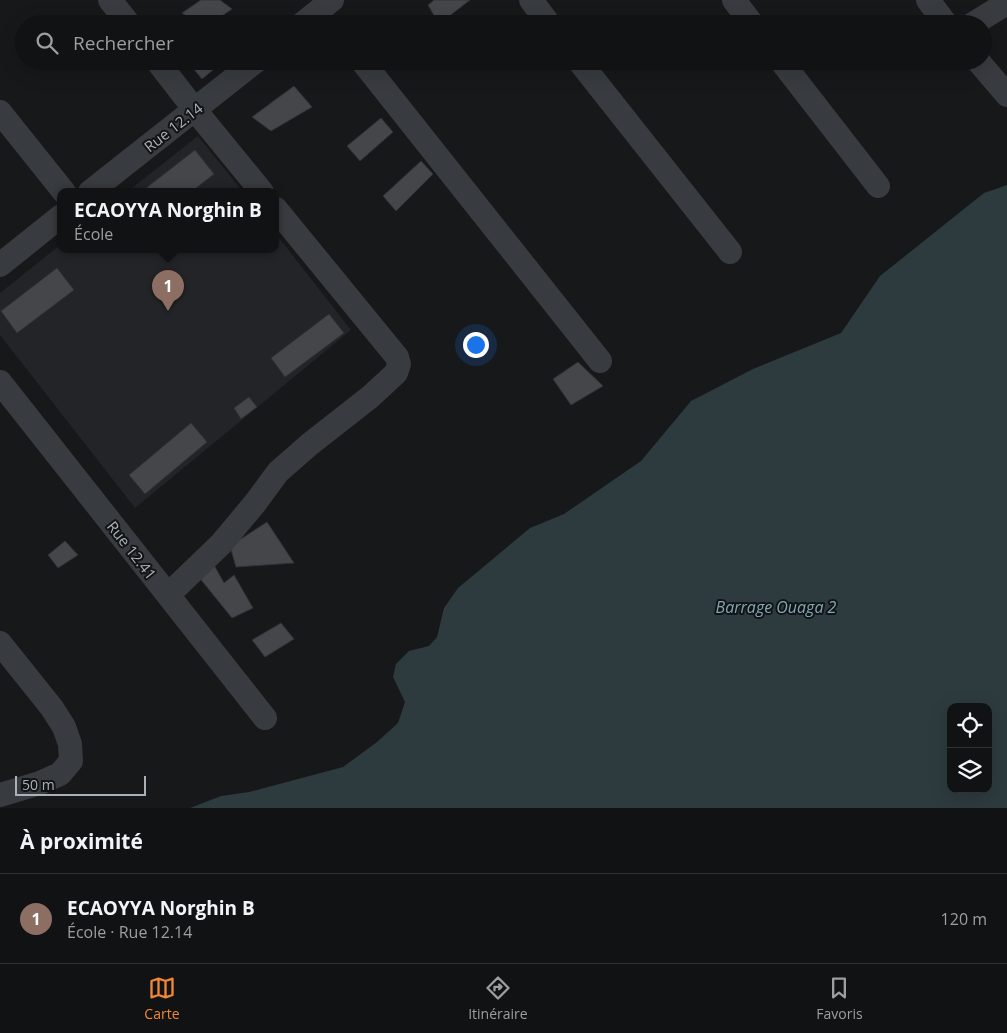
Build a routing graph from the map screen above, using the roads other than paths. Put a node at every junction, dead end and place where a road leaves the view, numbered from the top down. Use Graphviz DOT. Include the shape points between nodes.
graph roads {
  1 [pos="110,0"];
  2 [pos="531,0"];
  3 [pos="734,0"];
  4 [pos="928,0"];
  5 [pos="1007,3"];
  6 [pos="122,15"];
  7 [pos="542,15"];
  8 [pos="745,15"];
  9 [pos="939,15"];
  10 [pos="988,15"];
  11 [pos="165,70"];
  12 [pos="245,70"];
  13 [pos="369,70"];
  14 [pos="586,70"];
  15 [pos="788,70"];
  16 [pos="986,70"];
  17 [pos="1007,95"];
  18 [pos="195,110"];
  19 [pos="0,112"];
  20 [pos="878,186"];
  21 [pos="61,188"];
  22 [pos="95,188"];
  23 [pos="259,188"];
  24 [pos="279,213"];
  25 [pos="57,218"];
  26 [pos="730,252"];
  27 [pos="0,265"];
  28 [pos="600,361"];
  29 [pos="0,382"];
  30 [pos="168,595"];
  31 [pos="0,643"];
  32 [pos="265,718"];
  33 [pos="0,795"];
  1 -- 6 [label="street"];
  2 -- 7 [label="street"];
  3 -- 8 [label="street"];
  4 -- 9 [label="street"];
  5 -- 10 [label="street"];
  11 -- 18 [label="street"];
  12 -- 18 [label="street, Rue 12.14"];
  13 -- 28 [label="street"];
  14 -- 26 [label="street"];
  15 -- 20 [label="street"];
  16 -- 17 [label="street"];
  18 -- 22 [label="street, Rue 12.14"];
  18 -- 23 [label="street"];
  19 -- 21 [label="street"];
  24 -- 30 [label="street" via="397,357 399,364 396,372 370,397 278,472 221,544"];
  25 -- 27 [label="street"];
  29 -- 30 [label="street, Rue 12.41"];
  30 -- 32 [label="street, Rue 12.41"];
  31 -- 33 [label="street" via="64,726 71,761 60,774"];
}
